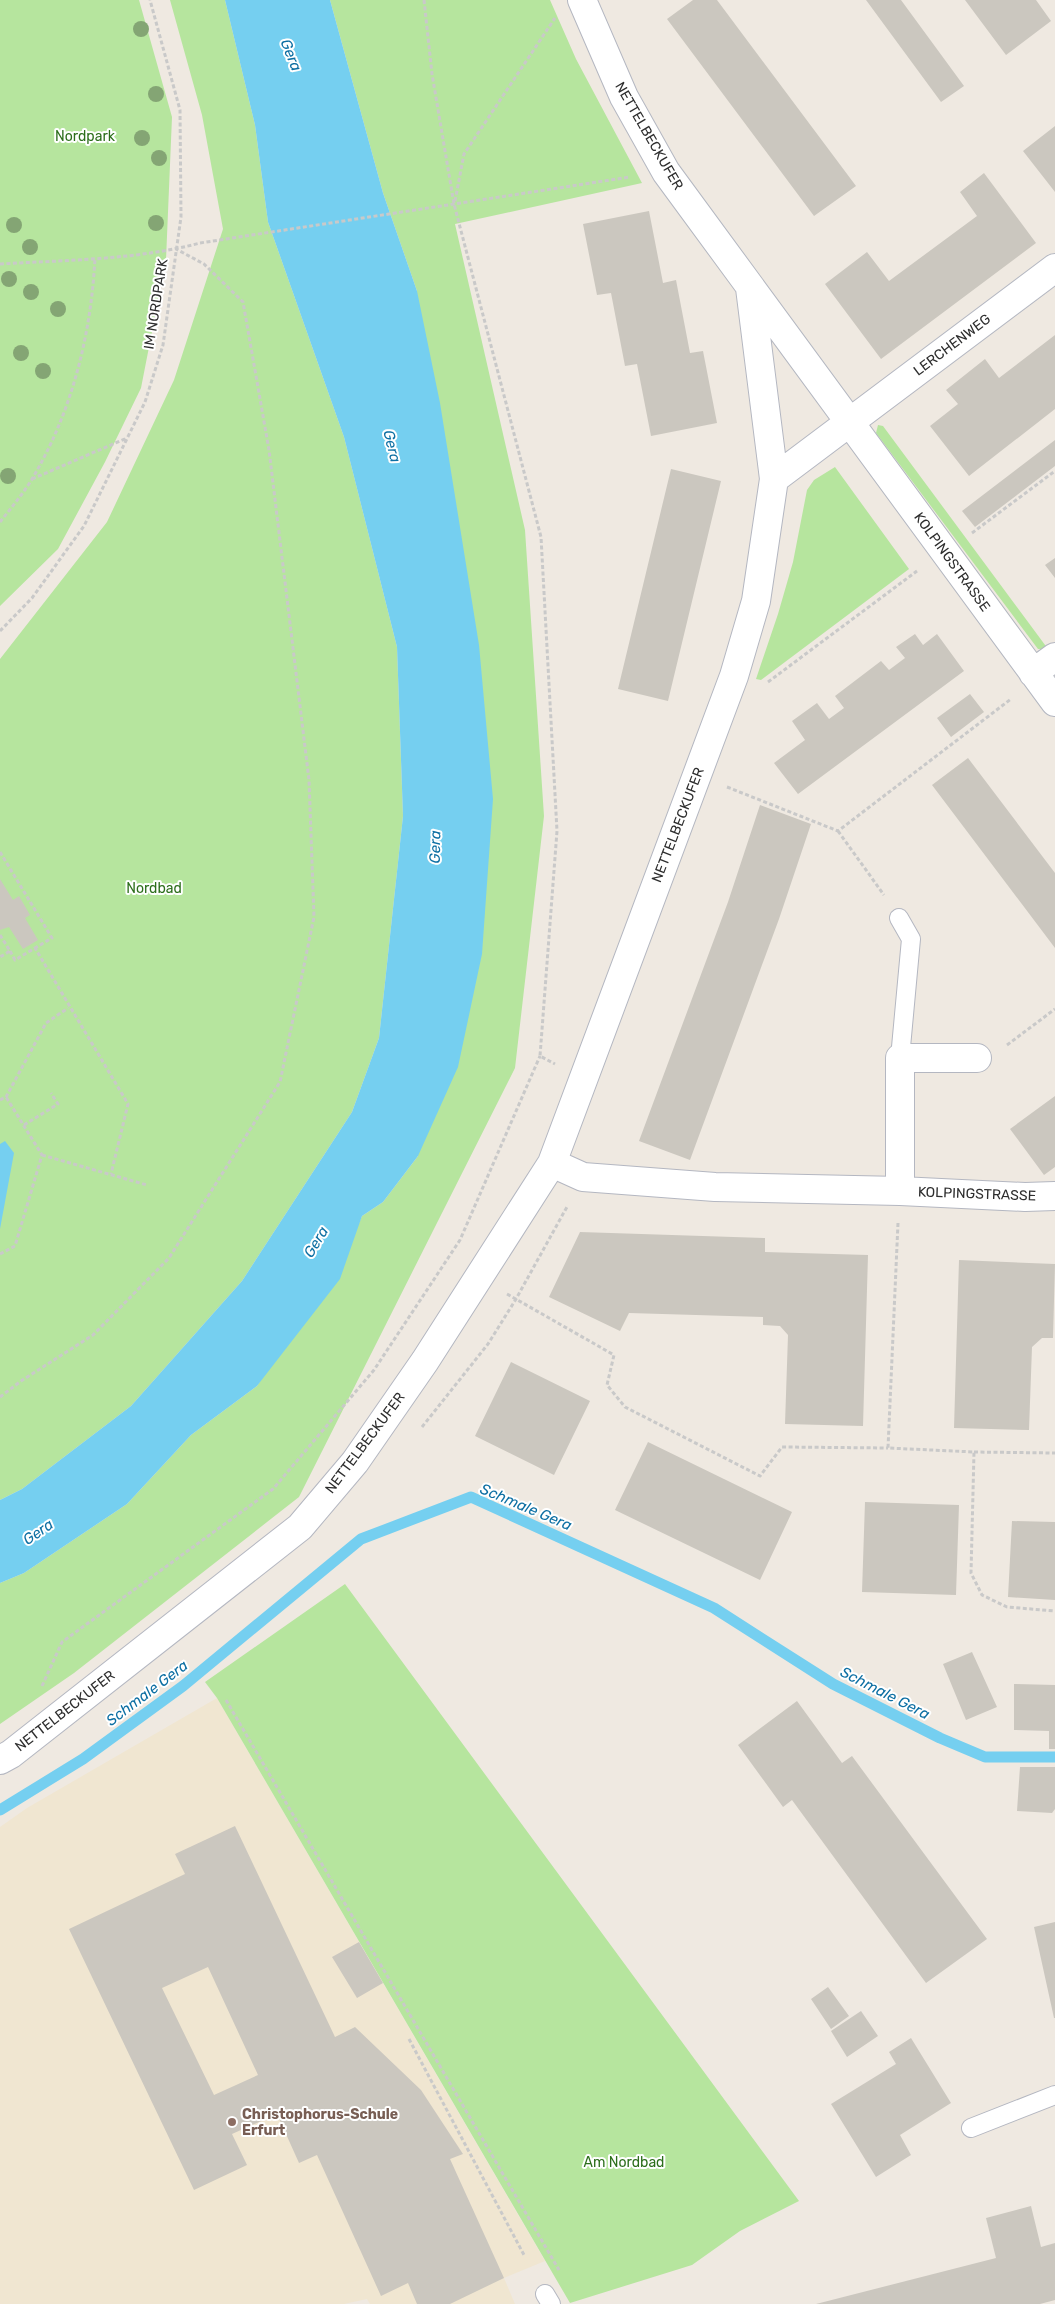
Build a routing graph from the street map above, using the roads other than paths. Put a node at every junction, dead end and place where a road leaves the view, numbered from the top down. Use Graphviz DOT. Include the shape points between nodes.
graph roads {
  1 [pos="582,0"];
  2 [pos="1055,268"];
  3 [pos="750,288"];
  4 [pos="850,423"];
  5 [pos="774,479"];
  6 [pos="1055,657"];
  7 [pos="1035,676"];
  8 [pos="1055,702"];
  9 [pos="899,918"];
  10 [pos="900,1058"];
  11 [pos="977,1058"];
  12 [pos="552,1163"];
  13 [pos="900,1192"];
  14 [pos="1055,1196"];
  15 [pos="0,1760"];
  16 [pos="1055,2095"];
  17 [pos="971,2128"];
  1 -- 3 [label="street, NETTELBECKUFER" via="624,98 666,172"];
  2 -- 4 [label="street, LERCHENWEG"];
  3 -- 4 [label="street, NETTELBECKUFER"];
  3 -- 5 [label="street, NETTELBECKUFER"];
  4 -- 5 [label="street"];
  4 -- 7 [label="street, KOLPINGSTRASSE"];
  5 -- 12 [label="street, NETTELBECKUFER" via="756,601 734,676"];
  6 -- 7 [label="street"];
  7 -- 8 [label="street, KOLPINGSTRASSE"];
  9 -- 10 [label="lane" via="911,939"];
  10 -- 11 [label="street"];
  10 -- 13 [label="street"];
  12 -- 13 [label="street" via="584,1177 715,1187"];
  12 -- 15 [label="street, NETTELBECKUFER" via="425,1361 355,1462 300,1527"];
  13 -- 14 [label="street, KOLPINGSTRASSE"];
  16 -- 17 [label="lane"];
}
